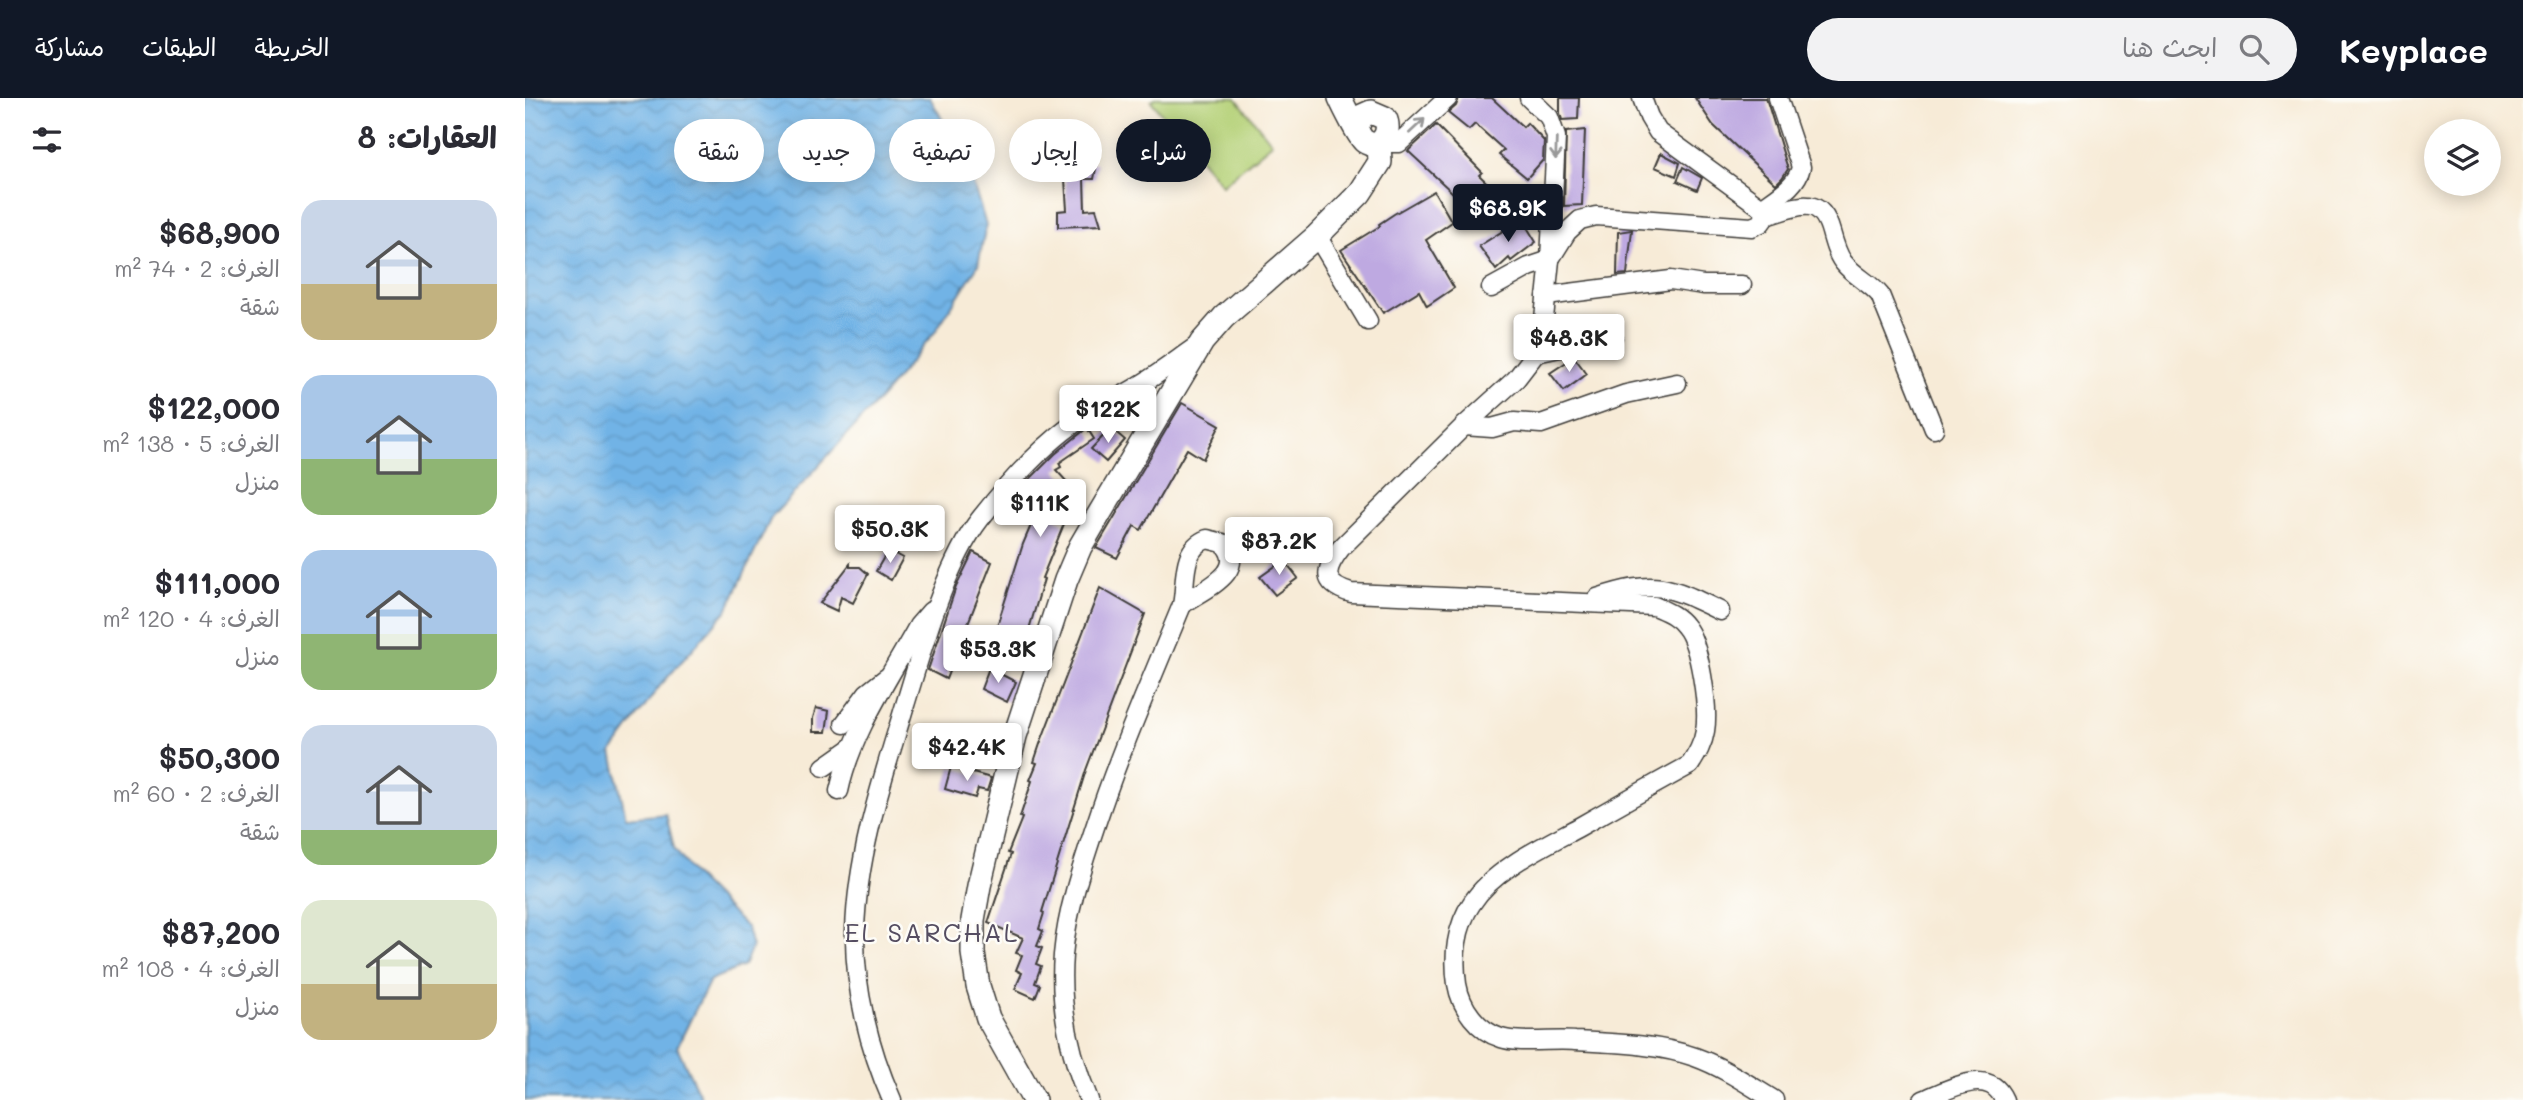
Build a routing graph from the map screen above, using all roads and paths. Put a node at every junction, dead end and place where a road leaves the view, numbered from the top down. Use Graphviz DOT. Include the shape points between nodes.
graph roads {
  1 [pos="1340,98"];
  2 [pos="1348,98"];
  3 [pos="1448,98"];
  4 [pos="1529,98"];
  5 [pos="1778,98"];
  6 [pos="1646,99"];
  7 [pos="1371,124"];
  8 [pos="1553,209"];
  9 [pos="1764,212"];
  10 [pos="1580,220"];
  11 [pos="1317,236"];
  12 [pos="1550,260"];
  13 [pos="1742,285"];
  14 [pos="1491,288"];
  15 [pos="1546,296"];
  16 [pos="1368,321"];
  17 [pos="1613,337"];
  18 [pos="1202,342"];
  19 [pos="1536,353"];
  20 [pos="1678,383"];
  21 [pos="1464,426"];
  22 [pos="1934,429"];
  23 [pos="1584,602"];
  24 [pos="1182,605"];
  25 [pos="937,607"];
  26 [pos="1720,611"];
  27 [pos="891,674"];
  28 [pos="844,724"];
  29 [pos="851,748"];
  30 [pos="824,767"];
  31 [pos="839,791"];
  32 [pos="891,1100"];
  33 [pos="1034,1100"];
  34 [pos="1089,1100"];
  35 [pos="1774,1100"];
  36 [pos="1923,1100"];
  37 [pos="2004,1100"];
  1 -- 7 [label="main road"];
  2 -- 7 [label="main road"];
  7 -- 3 [label="street, one-way" via="1390,144 1399,143"];
  4 -- 8 [label="street, one-way" via="1549,117 1556,137"];
  5 -- 9 [label="street" via="1801,167 1793,184"];
  6 -- 9 [label="street" via="1658,132"];
  7 -- 11 [label="main road" via="1350,202"];
  8 -- 10 [label="street" via="1558,218"];
  8 -- 12 [label="street"];
  9 -- 10 [label="street" via="1761,223 1752,227 1596,216"];
  9 -- 22 [label="street" via="1808,205 1822,211 1844,263 1880,295"];
  10 -- 12 [label="street"];
  11 -- 16 [label="street"];
  11 -- 18 [label="main road"];
  12 -- 14 [label="street"];
  12 -- 15 [label="street"];
  13 -- 15 [label="street" via="1671,280"];
  15 -- 19 [label="street"];
  17 -- 19 [label="street"];
  18 -- 25 [label="street" via="1140,386 1074,423 1032,461 963,545"];
  18 -- 33 [label="main road" via="1086,537 1066,580 1015,736 979,886 973,953 978,986 988,1018"];
  19 -- 21 [label="street" via="1528,368"];
  20 -- 21 [label="street" via="1626,394 1541,424"];
  21 -- 23 [label="street" via="1341,548 1329,563 1330,582 1351,593"];
  23 -- 26 [label="street" via="1628,588 1661,586"];
  23 -- 35 [label="street" via="1654,606 1686,626 1700,662 1706,716 1703,742 1690,765 1527,856 1492,881 1472,902 1459,928 1455,953 1459,993 1474,1021 1504,1040 1626,1044 1675,1051 1711,1063"];
  24 -- 34 [label="street" via="1112,775 1068,917 1063,997 1068,1037"];
  25 -- 27 [label="street" via="918,626"];
  25 -- 32 [label="street" via="887,765 858,892 855,933 861,1002 877,1067"];
  27 -- 28 [label="street" via="867,693"];
  27 -- 29 [label="street"];
  29 -- 30 [label="street"];
  29 -- 31 [label="street"];
  36 -- 37 [label="street" via="1979,1081 1993,1085"];
}
